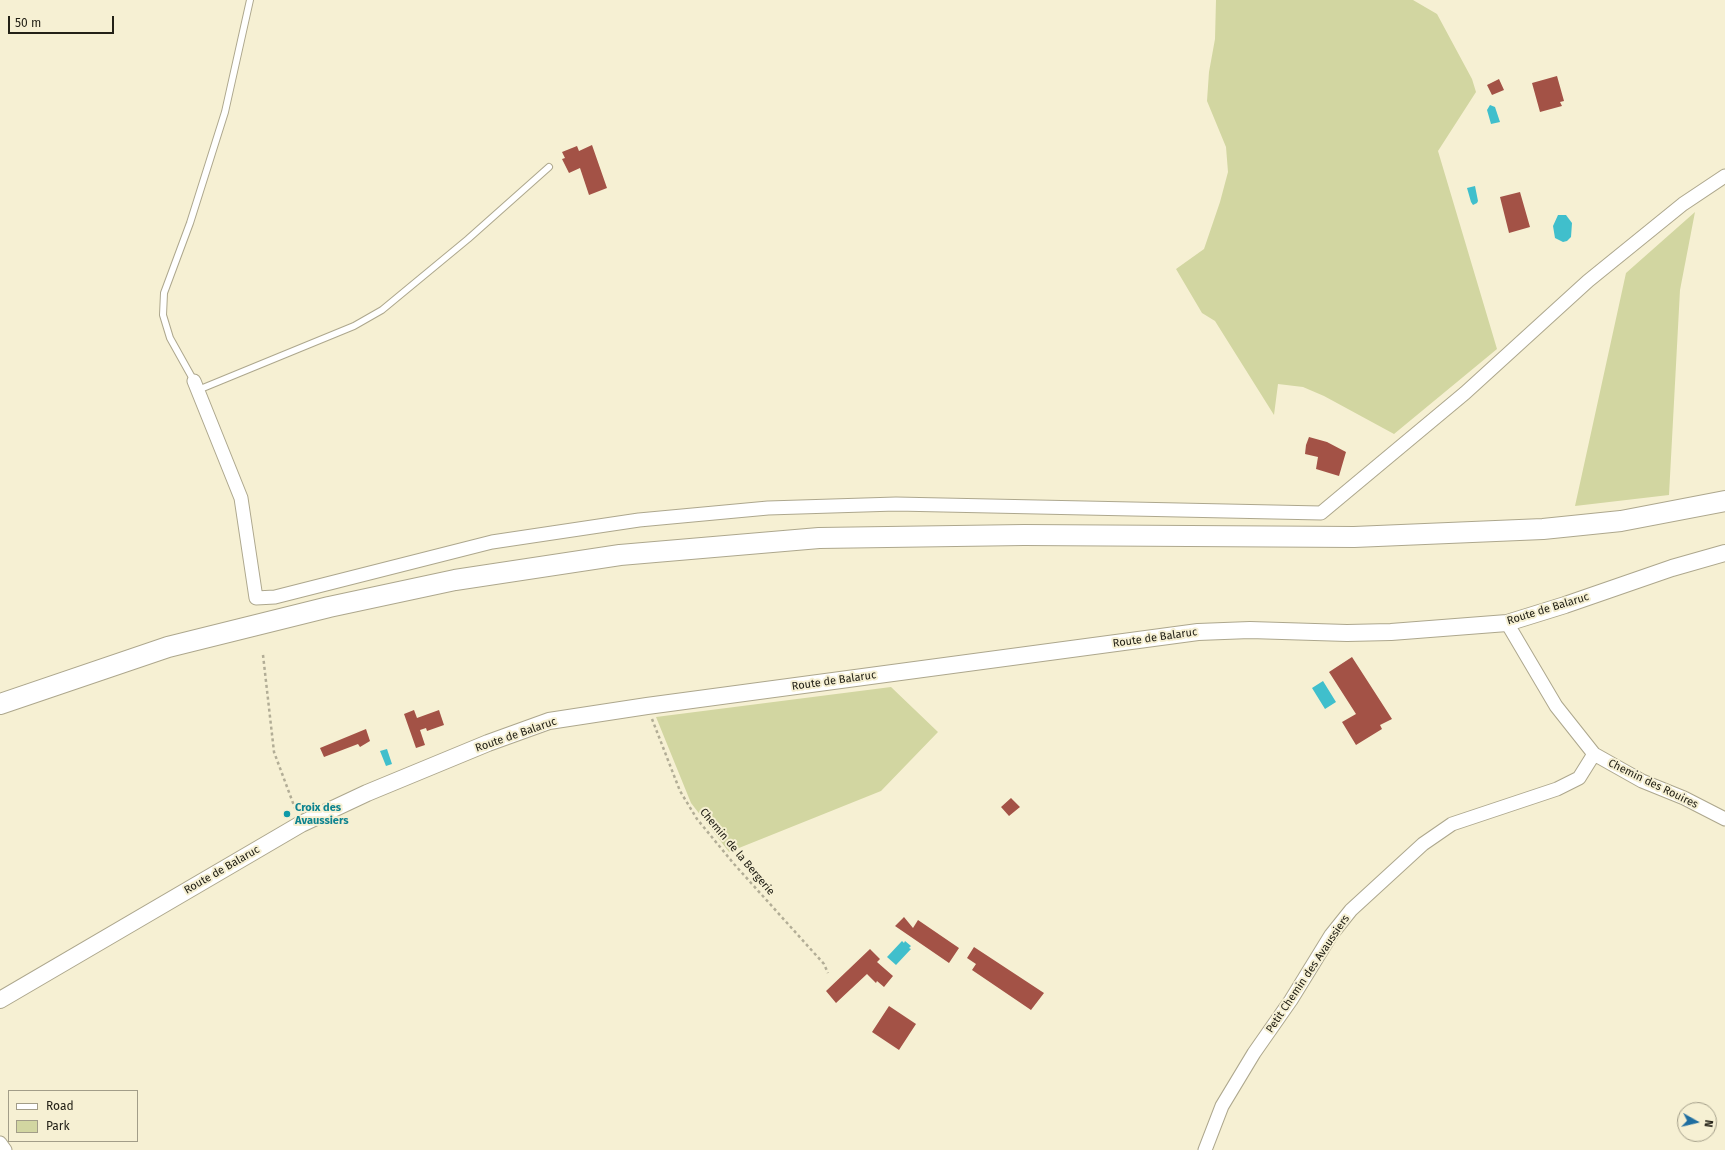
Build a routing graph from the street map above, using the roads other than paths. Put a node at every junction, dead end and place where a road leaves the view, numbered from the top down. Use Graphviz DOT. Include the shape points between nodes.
graph roads {
  1 [pos="250,0"];
  2 [pos="549,167"];
  3 [pos="1725,176"];
  4 [pos="196,385"];
  5 [pos="1725,501"];
  6 [pos="1725,553"];
  7 [pos="1507,622"];
  8 [pos="0,704"];
  9 [pos="1594,754"];
  10 [pos="1725,819"];
  11 [pos="0,1000"];
  12 [pos="0,1143"];
  13 [pos="5,1150"];
  14 [pos="1205,1150"];
  1 -- 4 [label="lane" via="225,112 190,223 164,293 163,315 170,338"];
  2 -- 4 [label="lane" via="468,239 382,310 354,326"];
  3 -- 4 [label="street" via="1682,204 1588,281 1465,392 1321,513 896,504 768,508 640,520 492,542 275,597 256,598 241,498"];
  5 -- 8 [label="main road" via="1621,521 1543,529 1354,537 1024,535 819,538 620,555 454,580 321,608 168,647"];
  6 -- 7 [label="street, Route de Balaruc"];
  7 -- 9 [label="street, Chemin des Rouires" via="1556,706"];
  7 -- 11 [label="street, Route de Balaruc" via="1390,632 1198,632 549,721 367,793 301,824"];
  9 -- 10 [label="street, Chemin des Rouires" via="1642,781 1684,798"];
  9 -- 14 [label="street, Petit Chemin des Avaussiers" via="1579,778 1574,781 1452,824 1423,844 1351,910 1331,935 1291,1000 1254,1053 1222,1106"];
  12 -- 13 [label="street"];
}
